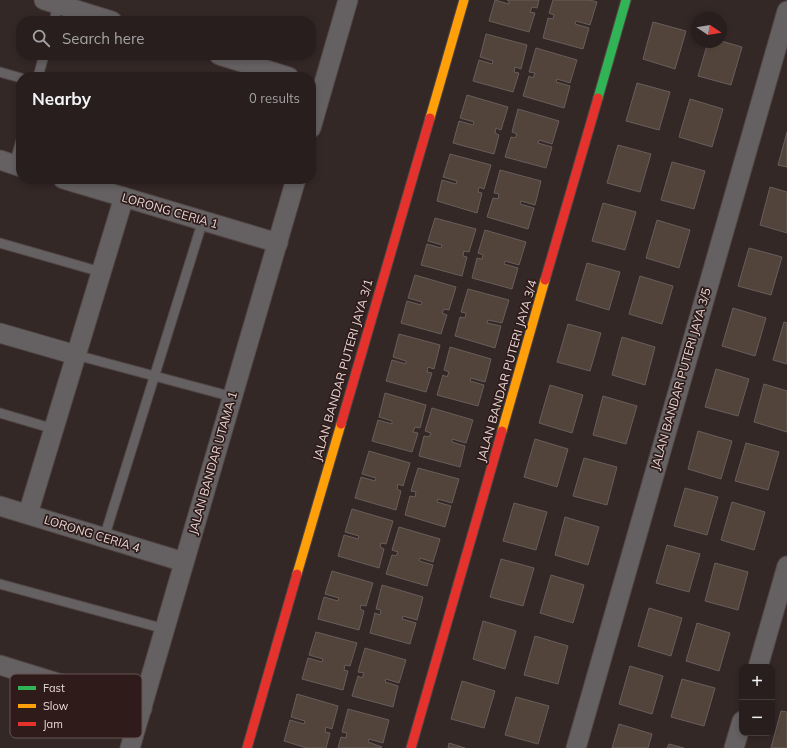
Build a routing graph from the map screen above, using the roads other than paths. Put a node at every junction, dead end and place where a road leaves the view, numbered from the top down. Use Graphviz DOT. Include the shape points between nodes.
graph roads {
  1 [pos="348,0"];
  2 [pos="464,0"];
  3 [pos="626,0"];
  4 [pos="52,8"];
  5 [pos="787,11"];
  6 [pos="89,16"];
  7 [pos="43,60"];
  8 [pos="235,60"];
  9 [pos="0,72"];
  10 [pos="39,72"];
  11 [pos="273,72"];
  12 [pos="16,77"];
  13 [pos="317,86"];
  14 [pos="16,153"];
  15 [pos="12,164"];
  16 [pos="80,184"];
  17 [pos="295,184"];
  18 [pos="124,197"];
  19 [pos="203,220"];
  20 [pos="0,243"];
  21 [pos="278,243"];
  22 [pos="101,272"];
  23 [pos="0,333"];
  24 [pos="76,355"];
  25 [pos="154,376"];
  26 [pos="233,397"];
  27 [pos="0,413"];
  28 [pos="54,429"];
  29 [pos="0,506"];
  30 [pos="28,514"];
  31 [pos="104,538"];
  32 [pos="184,562"];
  33 [pos="787,566"];
  34 [pos="0,584"];
  35 [pos="165,629"];
  36 [pos="759,664"];
  37 [pos="0,665"];
  38 [pos="30,674"];
  39 [pos="142,708"];
  40 [pos="739,731"];
  41 [pos="133,738"];
  42 [pos="130,748"];
  43 [pos="247,748"];
  44 [pos="411,748"];
  45 [pos="576,748"];
  46 [pos="734,748"];
  1 -- 13 [label="street"];
  2 -- 43 [label="street, JALAN BANDAR PUTERI JAYA 3/1"];
  3 -- 44 [label="street, JALAN BANDAR PUTERI JAYA 3/4"];
  4 -- 6 [label="street"];
  5 -- 45 [label="street, JALAN BANDAR PUTERI JAYA 3/5"];
  7 -- 10 [label="lane"];
  8 -- 11 [label="street"];
  9 -- 12 [label="lane"];
  14 -- 15 [label="lane"];
  16 -- 18 [label="street, LORONG CERIA 1"];
  17 -- 21 [label="street, JALAN BANDAR UTAMA 1"];
  18 -- 19 [label="street, LORONG CERIA 1"];
  18 -- 22 [label="street"];
  19 -- 21 [label="street, LORONG CERIA 1"];
  19 -- 25 [label="lane"];
  20 -- 22 [label="lane"];
  21 -- 26 [label="street, JALAN BANDAR UTAMA 1"];
  22 -- 24 [label="street"];
  23 -- 24 [label="street"];
  24 -- 25 [label="lane"];
  24 -- 28 [label="street"];
  25 -- 26 [label="lane"];
  25 -- 31 [label="lane"];
  26 -- 32 [label="street, JALAN BANDAR UTAMA 1"];
  27 -- 28 [label="lane"];
  28 -- 30 [label="street"];
  29 -- 30 [label="street, LORONG CERIA 4"];
  30 -- 31 [label="street, LORONG CERIA 4"];
  31 -- 32 [label="street, LORONG CERIA 4"];
  32 -- 35 [label="street, JALAN BANDAR UTAMA 1"];
  33 -- 36 [label="street"];
  34 -- 35 [label="lane"];
  35 -- 39 [label="street, JALAN BANDAR UTAMA 1"];
  37 -- 38 [label="street"];
  40 -- 46 [label="street"];
  41 -- 42 [label="street, JALAN BANDAR UTAMA 1"];
}
